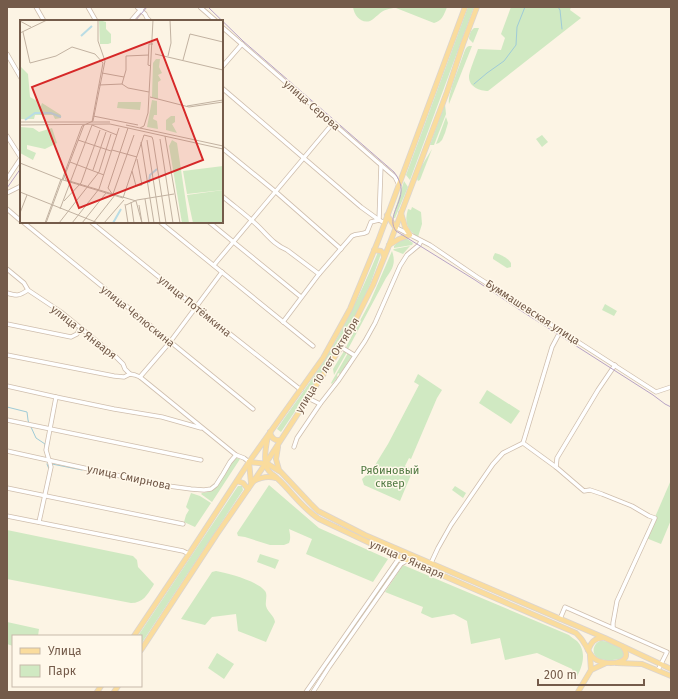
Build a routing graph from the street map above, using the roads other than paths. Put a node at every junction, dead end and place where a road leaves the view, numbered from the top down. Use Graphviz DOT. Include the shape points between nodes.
graph roads {
  1 [pos="36,7"];
  2 [pos="88,7"];
  3 [pos="200,7"];
  4 [pos="465,7"];
  5 [pos="477,7"];
  6 [pos="140,8"];
  7 [pos="43,20"];
  8 [pos="95,20"];
  9 [pos="132,20"];
  10 [pos="149,20"];
  11 [pos="215,20"];
  12 [pos="223,27"];
  13 [pos="242,44"];
  14 [pos="7,54"];
  15 [pos="223,66"];
  16 [pos="20,76"];
  17 [pos="223,89"];
  18 [pos="333,123"];
  19 [pos="7,136"];
  20 [pos="223,149"];
  21 [pos="20,156"];
  22 [pos="304,158"];
  23 [pos="20,160"];
  24 [pos="381,164"];
  25 [pos="7,179"];
  26 [pos="399,185"];
  27 [pos="20,187"];
  28 [pos="276,192"];
  29 [pos="7,194"];
  30 [pos="223,197"];
  31 [pos="7,209"];
  32 [pos="401,213"];
  33 [pos="387,216"];
  34 [pos="20,219"];
  35 [pos="251,220"];
  36 [pos="379,220"];
  37 [pos="24,223"];
  38 [pos="92,223"];
  39 [pos="161,223"];
  40 [pos="210,223"];
  41 [pos="385,223"];
  42 [pos="395,227"];
  43 [pos="410,235"];
  44 [pos="233,241"];
  45 [pos="421,241"];
  46 [pos="389,246"];
  47 [pos="341,249"];
  48 [pos="374,250"];
  49 [pos="384,258"];
  50 [pos="214,265"];
  51 [pos="7,269"];
  52 [pos="222,272"];
  53 [pos="319,274"];
  54 [pos="28,290"];
  55 [pos="7,293"];
  56 [pos="301,297"];
  57 [pos="196,307"];
  58 [pos="282,322"];
  59 [pos="7,324"];
  60 [pos="80,328"];
  61 [pos="561,330"];
  62 [pos="170,342"];
  63 [pos="313,346"];
  64 [pos="341,347"];
  65 [pos="7,355"];
  66 [pos="354,355"];
  67 [pos="615,365"];
  68 [pos="130,374"];
  69 [pos="140,378"];
  70 [pos="7,386"];
  71 [pos="671,388"];
  72 [pos="301,390"];
  73 [pos="56,397"];
  74 [pos="308,398"];
  75 [pos="320,404"];
  76 [pos="253,409"];
  77 [pos="7,420"];
  78 [pos="50,429"];
  79 [pos="204,429"];
  80 [pos="270,432"];
  81 [pos="280,440"];
  82 [pos="523,443"];
  83 [pos="294,447"];
  84 [pos="7,451"];
  85 [pos="236,455"];
  86 [pos="49,460"];
  87 [pos="201,460"];
  88 [pos="249,462"];
  89 [pos="266,463"];
  90 [pos="556,467"];
  91 [pos="280,472"];
  92 [pos="278,479"];
  93 [pos="237,481"];
  94 [pos="251,483"];
  95 [pos="7,488"];
  96 [pos="248,489"];
  97 [pos="44,496"];
  98 [pos="7,516"];
  99 [pos="39,522"];
  100 [pos="183,524"];
  101 [pos="398,549"];
  102 [pos="189,554"];
  103 [pos="393,554"];
  104 [pos="411,554"];
  105 [pos="401,557"];
  106 [pos="408,560"];
  107 [pos="397,562"];
  108 [pos="401,564"];
  109 [pos="431,564"];
  110 [pos="366,605"];
  111 [pos="370,608"];
  112 [pos="560,619"];
  113 [pos="613,628"];
  114 [pos="135,635"];
  115 [pos="605,638"];
  116 [pos="624,647"];
  117 [pos="142,648"];
  118 [pos="589,652"];
  119 [pos="606,663"];
  120 [pos="614,663"];
  121 [pos="324,664"];
  122 [pos="661,664"];
  123 [pos="329,667"];
  124 [pos="671,669"];
  125 [pos="591,670"];
  126 [pos="658,670"];
  127 [pos="671,676"];
  128 [pos="306,692"];
  129 [pos="313,692"];
  130 [pos="578,692"];
  1 -- 7 [label="street"];
  2 -- 8 [label="street"];
  3 -- 11 [label="street"];
  4 -- 26 [label="main road, улица 10 лет Октября"];
  5 -- 32 [label="main road, улица 10 лет Октября"];
  6 -- 9 [label="street"];
  6 -- 10 [label="street"];
  12 -- 13 [label="street, улица Серова"];
  13 -- 15 [label="street"];
  13 -- 18 [label="street, улица Серова"];
  14 -- 16 [label="street"];
  17 -- 22 [label="street"];
  18 -- 22 [label="street"];
  18 -- 24 [label="street, улица Серова"];
  19 -- 21 [label="street"];
  20 -- 28 [label="street"];
  22 -- 28 [label="street"];
  22 -- 36 [label="street"];
  23 -- 25 [label="street"];
  24 -- 26 [label="street, улица Серова" via="395,177"];
  24 -- 36 [label="street"];
  26 -- 33 [label="main road, улица 10 лет Октября"];
  27 -- 29 [label="street"];
  28 -- 35 [label="street"];
  28 -- 47 [label="street"];
  30 -- 35 [label="street"];
  31 -- 34 [label="street, улица Челюскина"];
  32 -- 42 [label="main road, улица 10 лет Октября"];
  32 -- 43 [label="main road"];
  33 -- 41 [label="main road, улица 10 лет Октября"];
  33 -- 42 [label="main road"];
  35 -- 44 [label="street"];
  35 -- 53 [label="street" via="281,248"];
  36 -- 41 [label="street"];
  36 -- 47 [label="street" via="371,222 367,232 352,236"];
  37 -- 62 [label="street, улица Челюскина"];
  38 -- 57 [label="street, улица Потёмкина"];
  39 -- 50 [label="street"];
  40 -- 44 [label="street"];
  41 -- 48 [label="main road, улица 10 лет Октября"];
  42 -- 43 [label="street, Буммашевская улица"];
  42 -- 46 [label="main road, улица 10 лет Октября"];
  43 -- 45 [label="street, Буммашевская улица"];
  43 -- 46 [label="main road"];
  44 -- 50 [label="street"];
  44 -- 56 [label="street"];
  45 -- 61 [label="street, Буммашевская улица"];
  45 -- 66 [label="street" via="400,266 375,323"];
  46 -- 49 [label="main road, улица 10 лет Октября"];
  47 -- 53 [label="street"];
  48 -- 49 [label="main road" via="381,251"];
  48 -- 72 [label="main road, улица 10 лет Октября" via="350,309 323,358"];
  49 -- 64 [label="main road, улица 10 лет Октября"];
  50 -- 52 [label="street"];
  51 -- 54 [label="street, улица 9 Января" via="24,283"];
  52 -- 57 [label="street"];
  52 -- 58 [label="street"];
  53 -- 56 [label="street"];
  54 -- 55 [label="street" via="16,296"];
  54 -- 60 [label="street, улица 9 Января"];
  56 -- 58 [label="street"];
  57 -- 62 [label="street"];
  57 -- 72 [label="street, улица Потёмкина"];
  58 -- 63 [label="street"];
  59 -- 60 [label="street" via="71,337"];
  60 -- 68 [label="street, улица 9 Января" via="115,356"];
  61 -- 67 [label="street, Буммашевская улица"];
  61 -- 82 [label="street" via="552,347"];
  62 -- 69 [label="street"];
  62 -- 76 [label="street, улица Челюскина"];
  64 -- 66 [label="street"];
  64 -- 74 [label="main road, улица 10 лет Октября"];
  65 -- 68 [label="street" via="114,376 124,377"];
  66 -- 75 [label="street"];
  67 -- 71 [label="street, Буммашевская улица" via="656,392"];
  67 -- 90 [label="street" via="557,458"];
  68 -- 69 [label="street, улица 9 Января"];
  69 -- 79 [label="street, улица 9 Января"];
  70 -- 73 [label="street"];
  72 -- 80 [label="main road, улица 10 лет Октября"];
  73 -- 78 [label="street"];
  73 -- 79 [label="street" via="162,416"];
  74 -- 75 [label="street"];
  74 -- 81 [label="main road, улица 10 лет Октября"];
  75 -- 83 [label="street" via="297,438"];
  77 -- 78 [label="street"];
  78 -- 86 [label="street" via="46,450"];
  78 -- 87 [label="street"];
  79 -- 85 [label="street, улица 9 Января"];
  80 -- 81 [label="main road" via="273,439"];
  80 -- 88 [label="main road, улица 10 лет Октября"];
  80 -- 89 [label="main road" via="266,447"];
  81 -- 89 [label="main road, улица 10 лет Октября"];
  81 -- 91 [label="main road" via="276,459"];
  82 -- 90 [label="street"];
  82 -- 109 [label="street" via="503,453 493,464 451,525"];
  84 -- 86 [label="street, улица Смирнова"];
  85 -- 86 [label="street, улица Смирнова" via="216,485 204,490 161,485"];
  85 -- 88 [label="street, улица 9 Января"];
  86 -- 97 [label="street" via="51,467"];
  88 -- 89 [label="main road"];
  88 -- 93 [label="main road, улица 10 лет Октября"];
  88 -- 94 [label="main road"];
  89 -- 91 [label="main road, улица 9 Января"];
  89 -- 92 [label="main road, улица 9 Января" via="269,471"];
  89 -- 94 [label="main road, улица 10 лет Октября"];
  90 -- 113 [label="street" via="584,491 602,494 655,518 617,601"];
  91 -- 101 [label="main road, улица 9 Января" via="318,511"];
  92 -- 94 [label="main road" via="262,477"];
  92 -- 103 [label="main road, улица 9 Января" via="319,519"];
  93 -- 96 [label="main road"];
  93 -- 102 [label="main road, улица 10 лет Октября"];
  94 -- 96 [label="main road, улица 10 лет Октября"];
  95 -- 97 [label="street"];
  96 -- 117 [label="main road, улица 10 лет Октября"];
  97 -- 99 [label="street"];
  97 -- 100 [label="street"];
  98 -- 99 [label="street"];
  99 -- 102 [label="street"];
  101 -- 104 [label="main road, улица 9 Января"];
  101 -- 105 [label="street"];
  102 -- 114 [label="main road, улица 10 лет Октября"];
  103 -- 105 [label="main road, улица 9 Января"];
  103 -- 107 [label="street"];
  104 -- 105 [label="street"];
  104 -- 109 [label="main road, улица 9 Января"];
  105 -- 106 [label="main road, улица 9 Января"];
  105 -- 107 [label="street"];
  105 -- 108 [label="street"];
  106 -- 108 [label="street"];
  106 -- 118 [label="main road, улица 9 Января" via="576,633"];
  107 -- 110 [label="street"];
  108 -- 111 [label="street"];
  109 -- 112 [label="main road, улица 9 Января"];
  110 -- 111 [label="street"];
  110 -- 121 [label="street"];
  111 -- 123 [label="street"];
  112 -- 113 [label="street" via="565,607"];
  112 -- 115 [label="main road, улица 9 Января"];
  113 -- 122 [label="street" via="666,652"];
  115 -- 116 [label="main road"];
  115 -- 118 [label="main road" via="597,638 591,643"];
  116 -- 120 [label="main road" via="626,656"];
  116 -- 122 [label="main road"];
  118 -- 119 [label="main road" via="598,662"];
  118 -- 125 [label="main road"];
  119 -- 120 [label="main road"];
  119 -- 125 [label="main road"];
  120 -- 126 [label="main road" via="642,664"];
  121 -- 123 [label="street"];
  121 -- 128 [label="street"];
  122 -- 124 [label="main road"];
  122 -- 126 [label="street"];
  123 -- 129 [label="street"];
  125 -- 130 [label="main road"];
  126 -- 127 [label="main road"];
}
